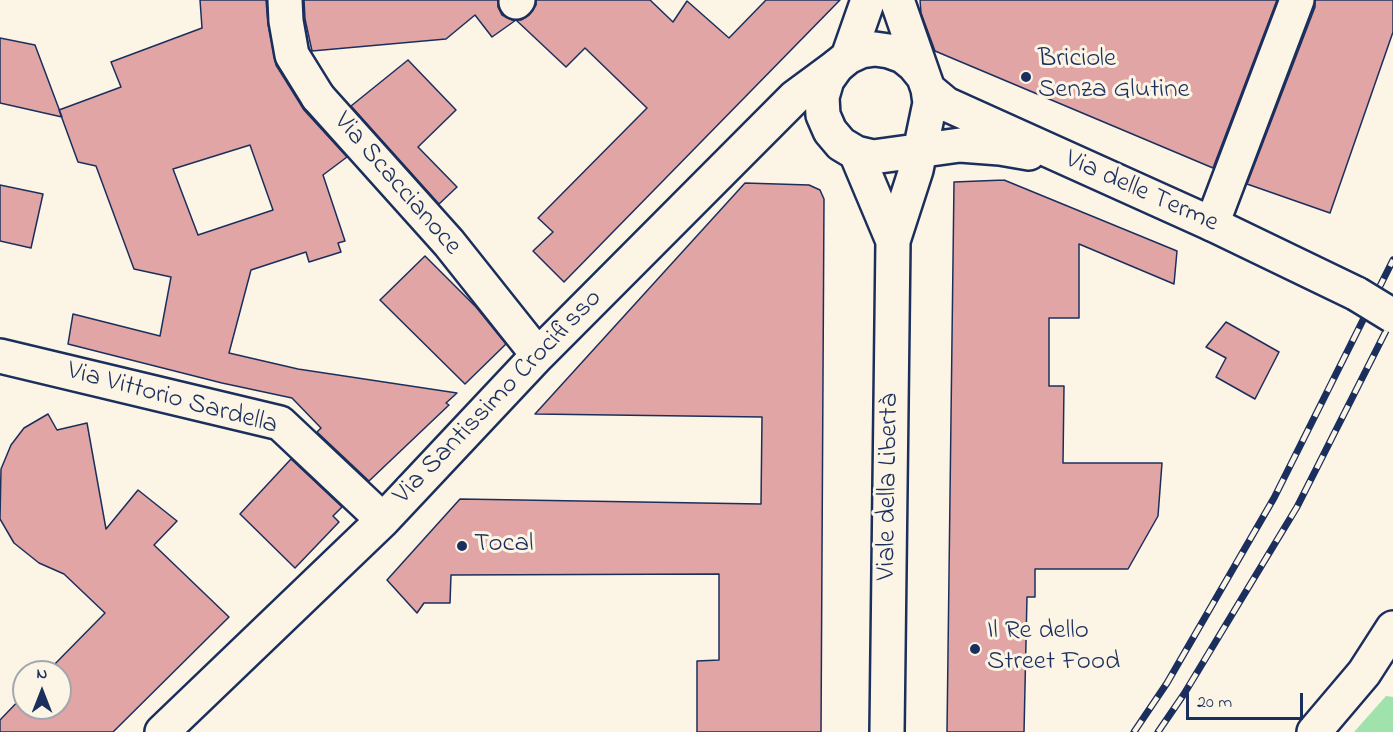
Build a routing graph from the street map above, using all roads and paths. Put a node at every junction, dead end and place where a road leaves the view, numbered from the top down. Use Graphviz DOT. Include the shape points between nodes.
graph roads {
  1 [pos="285,0"];
  2 [pos="868,0"];
  3 [pos="897,0"];
  4 [pos="1297,0"];
  5 [pos="842,61"];
  6 [pos="926,94"];
  7 [pos="921,150"];
  8 [pos="856,153"];
  9 [pos="889,155"];
  10 [pos="1067,159"];
  11 [pos="1212,224"];
  12 [pos="893,242"];
  13 [pos="1393,316"];
  14 [pos="538,355"];
  15 [pos="0,356"];
  16 [pos="383,520"];
  17 [pos="1393,628"];
  18 [pos="162,732"];
  19 [pos="887,732"];
  20 [pos="1314,732"];
  1 -- 14 [label="street, Via Scaccianoce" via="292,55 318,97 449,243"];
  2 -- 5 [label="street"];
  3 -- 6 [label="street"];
  4 -- 11 [label="street"];
  5 -- 6 [label="street, Via delle Terme" via="875,49 903,56 914,65"];
  5 -- 8 [label="street" via="827,80 822,97 823,115 841,144"];
  5 -- 14 [label="street, Via Santissimo Crocifisso" via="795,97"];
  6 -- 7 [label="street"];
  6 -- 9 [label="street" via="923,130 914,142"];
  6 -- 10 [label="street, Via delle Terme"];
  7 -- 9 [label="street"];
  7 -- 10 [label="street" via="960,145"];
  7 -- 12 [label="street"];
  8 -- 9 [label="street"];
  8 -- 12 [label="street"];
  10 -- 11 [label="street, Via delle Terme"];
  11 -- 13 [label="street, Via delle Terme, bridge" via="1357,294"];
  12 -- 19 [label="street, Viale della Libertà"];
  14 -- 16 [label="street, Via Santissimo Crocifisso"];
  15 -- 16 [label="street, Via Vittorio Sardella" via="280,423"];
  16 -- 18 [label="street, Via Santissimo Crocifisso"];
  17 -- 20 [label="street" via="1364,673"];
}
